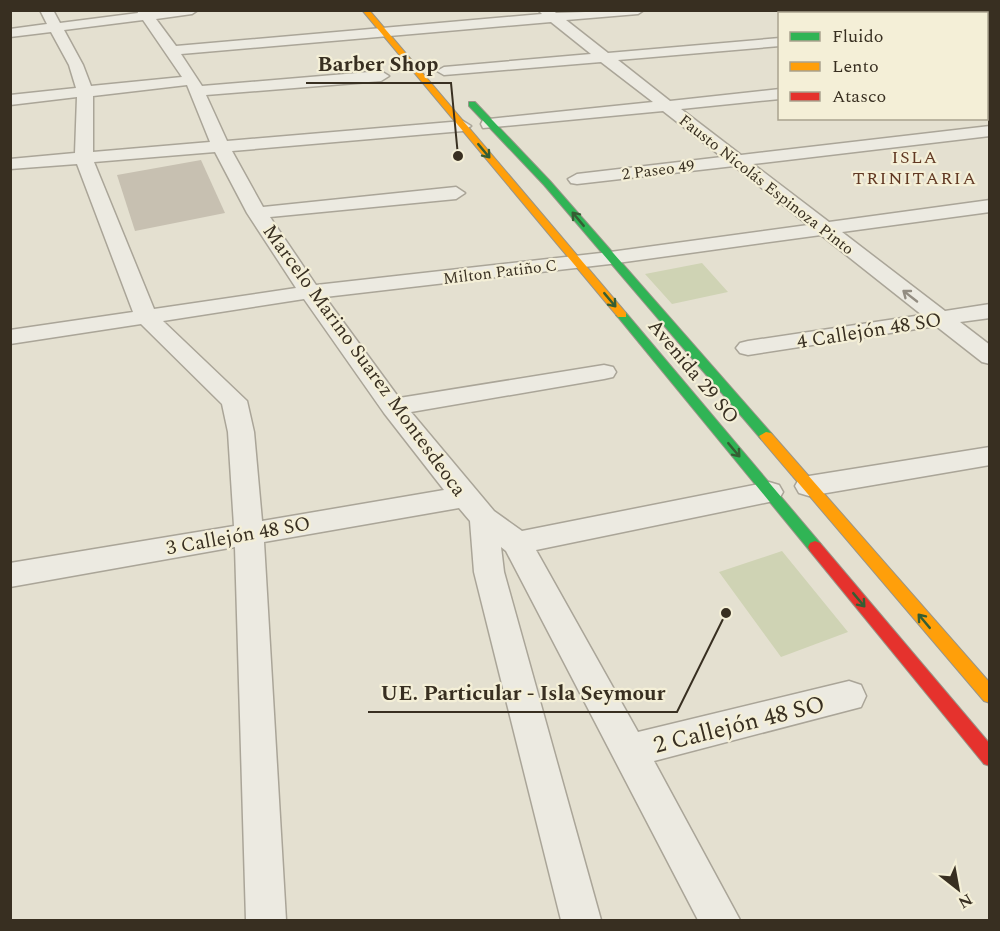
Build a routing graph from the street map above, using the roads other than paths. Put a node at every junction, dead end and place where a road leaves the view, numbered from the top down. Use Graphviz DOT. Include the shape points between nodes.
graph roads {
  1 [pos="192,10"];
  2 [pos="364,10"];
  3 [pos="638,10"];
  4 [pos="144,12"];
  5 [pos="548,14"];
  6 [pos="391,17"];
  7 [pos="50,18"];
  8 [pos="404,30"];
  9 [pos="383,32"];
  10 [pos="10,33"];
  11 [pos="778,42"];
  12 [pos="420,47"];
  13 [pos="171,51"];
  14 [pos="604,57"];
  15 [pos="440,67"];
  16 [pos="381,76"];
  17 [pos="194,85"];
  18 [pos="85,92"];
  19 [pos="778,93"];
  20 [pos="10,100"];
  21 [pos="667,106"];
  22 [pos="489,124"];
  23 [pos="463,126"];
  24 [pos="990,131"];
  25 [pos="220,147"];
  26 [pos="84,158"];
  27 [pos="735,160"];
  28 [pos="10,164"];
  29 [pos="577,179"];
  30 [pos="456,193"];
  31 [pos="990,206"];
  32 [pos="256,213"];
  33 [pos="824,228"];
  34 [pos="610,258"];
  35 [pos="578,261"];
  36 [pos="310,292"];
  37 [pos="990,311"];
  38 [pos="146,317"];
  39 [pos="940,319"];
  40 [pos="10,337"];
  41 [pos="748,348"];
  42 [pos="990,357"];
  43 [pos="604,372"];
  44 [pos="393,407"];
  45 [pos="990,456"];
  46 [pos="809,486"];
  47 [pos="769,492"];
  48 [pos="474,508"];
  49 [pos="249,533"];
  50 [pos="517,543"];
  51 [pos="10,575"];
  52 [pos="849,696"];
  53 [pos="990,696"];
  54 [pos="629,751"];
  55 [pos="990,758"];
  56 [pos="266,921"];
  57 [pos="581,921"];
  58 [pos="720,921"];
  1 -- 4 [label="street"];
  2 -- 9 [label="street, Avenida 29 SO"];
  3 -- 5 [label="street"];
  4 -- 7 [label="street"];
  4 -- 13 [label="street, Marcelo Marino Suarez Montesdeoca"];
  5 -- 8 [label="street"];
  5 -- 14 [label="street, Fausto Nicolás Espinoza Pinto"];
  6 -- 8 [label="street"];
  7 -- 10 [label="street"];
  7 -- 18 [label="street" via="76,65"];
  8 -- 9 [label="street"];
  8 -- 12 [label="street"];
  9 -- 13 [label="street"];
  9 -- 23 [label="street, Avenida 29 SO"];
  11 -- 14 [label="street"];
  13 -- 17 [label="street, Marcelo Marino Suarez Montesdeoca"];
  14 -- 15 [label="street"];
  14 -- 21 [label="street, Fausto Nicolás Espinoza Pinto"];
  15 -- 22 [label="street, Avenida 29 SO"];
  16 -- 17 [label="street"];
  17 -- 18 [label="street"];
  17 -- 25 [label="street, Marcelo Marino Suarez Montesdeoca"];
  18 -- 20 [label="street"];
  18 -- 26 [label="street"];
  19 -- 21 [label="street"];
  21 -- 22 [label="street"];
  21 -- 27 [label="street, Fausto Nicolás Espinoza Pinto"];
  34 -- 22 [label="street, Avenida 29 SO, one-way" via="547,183"];
  23 -- 25 [label="street"];
  23 -- 35 [label="street, Avenida 29 SO, one-way"];
  24 -- 27 [label="street, 2 Paseo 49"];
  25 -- 26 [label="street"];
  25 -- 32 [label="street, Marcelo Marino Suarez Montesdeoca"];
  26 -- 28 [label="street"];
  26 -- 38 [label="street"];
  27 -- 29 [label="street, 2 Paseo 49"];
  27 -- 33 [label="street, Fausto Nicolás Espinoza Pinto"];
  30 -- 32 [label="street"];
  31 -- 33 [label="street, Milton Patiño C"];
  32 -- 36 [label="street, Marcelo Marino Suarez Montesdeoca"];
  33 -- 34 [label="street, Milton Patiño C"];
  39 -- 33 [label="street, Fausto Nicolás Espinoza Pinto, one-way"];
  34 -- 35 [label="street, Milton Patiño C"];
  34 -- 46 [label="street, Avenida 29 SO"];
  35 -- 36 [label="street, Milton Patiño C"];
  35 -- 47 [label="street, Avenida 29 SO, one-way"];
  36 -- 38 [label="street, Milton Patiño C"];
  36 -- 44 [label="street, Marcelo Marino Suarez Montesdeoca"];
  37 -- 39 [label="street, 4 Callejón 48 SO"];
  38 -- 40 [label="street, Milton Patiño C"];
  38 -- 49 [label="street" via="234,400 242,432"];
  39 -- 41 [label="street, 4 Callejón 48 SO"];
  39 -- 42 [label="street, Fausto Nicolás Espinoza Pinto"];
  43 -- 44 [label="street"];
  44 -- 48 [label="street, Marcelo Marino Suarez Montesdeoca"];
  45 -- 46 [label="street"];
  53 -- 46 [label="street, Avenida 29 SO, one-way"];
  47 -- 50 [label="street"];
  47 -- 55 [label="street, Avenida 29 SO, one-way"];
  48 -- 49 [label="street, 3 Callejón 48 SO"];
  48 -- 50 [label="street, Marcelo Marino Suarez Montesdeoca"];
  48 -- 57 [label="street"];
  49 -- 51 [label="street, 3 Callejón 48 SO"];
  49 -- 56 [label="street"];
  50 -- 54 [label="street, Marcelo Marino Suarez Montesdeoca"];
  52 -- 54 [label="street, 2 Callejón 48 SO"];
  54 -- 58 [label="street, Marcelo Marino Suarez Montesdeoca"];
}
